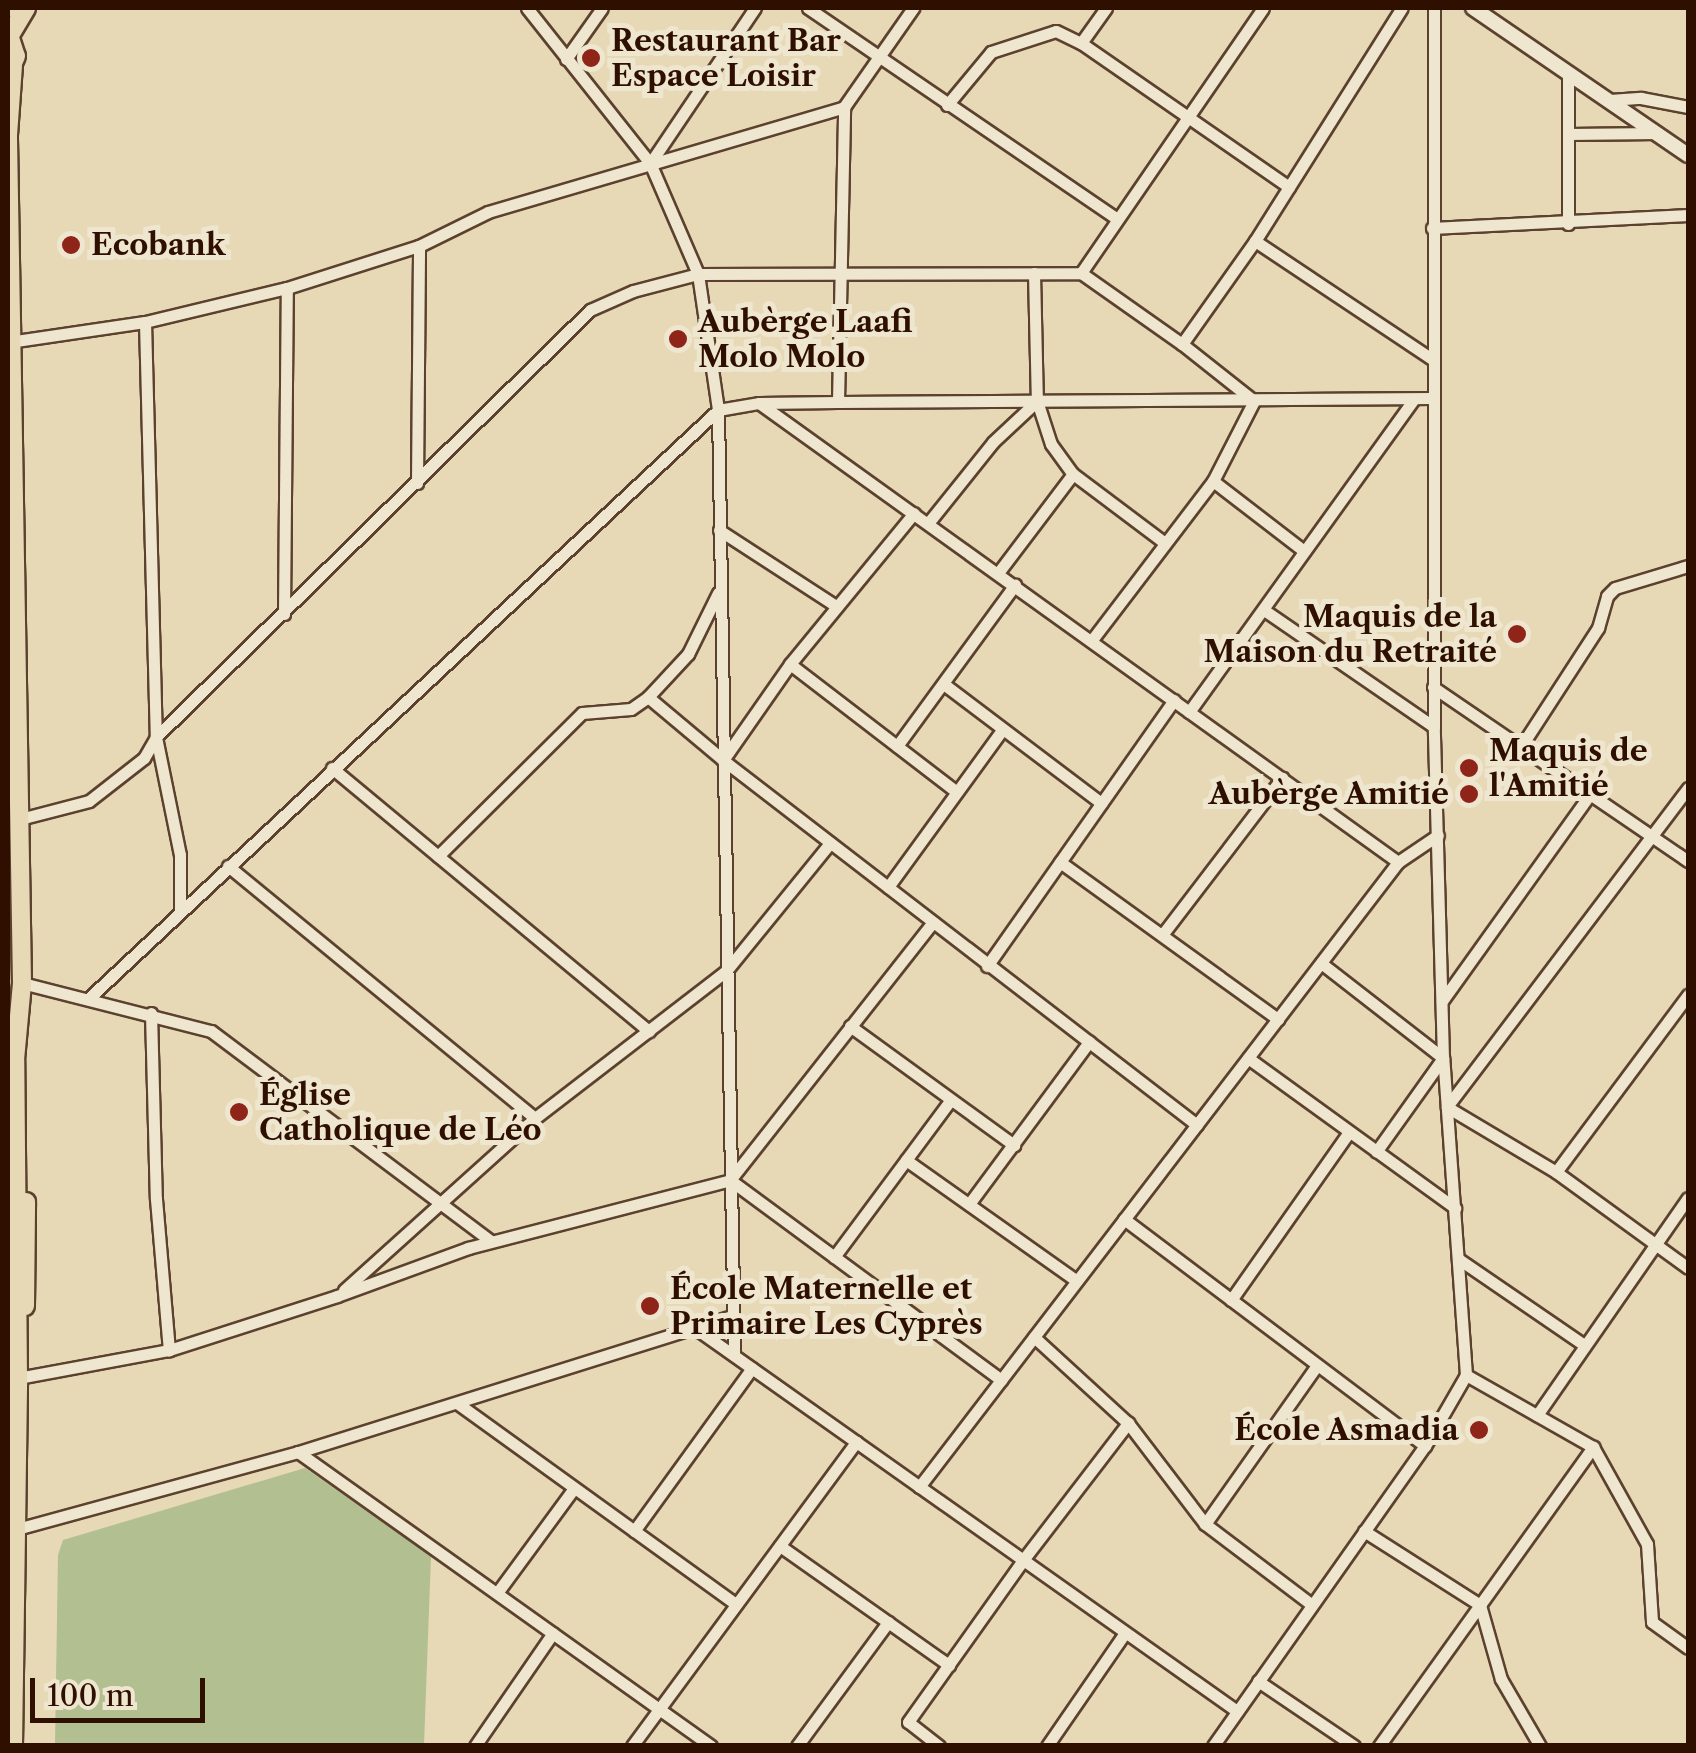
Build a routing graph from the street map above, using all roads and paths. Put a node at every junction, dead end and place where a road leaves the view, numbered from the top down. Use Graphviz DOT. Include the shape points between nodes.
graph roads {
  1 [pos="26,8"];
  2 [pos="527,8"];
  3 [pos="602,8"];
  4 [pos="755,8"];
  5 [pos="808,8"];
  6 [pos="913,8"];
  7 [pos="1106,8"];
  8 [pos="1263,8"];
  9 [pos="1402,8"];
  10 [pos="1434,8"];
  11 [pos="1473,8"];
  12 [pos="9,34"];
  13 [pos="1081,43"];
  14 [pos="880,56"];
  15 [pos="566,59"];
  16 [pos="10,71"];
  17 [pos="1568,72"];
  18 [pos="1610,100"];
  19 [pos="947,105"];
  20 [pos="844,107"];
  21 [pos="1688,107"];
  22 [pos="1187,116"];
  23 [pos="1658,133"];
  24 [pos="8,134"];
  25 [pos="1568,134"];
  26 [pos="1688,155"];
  27 [pos="650,163"];
  28 [pos="1290,187"];
  29 [pos="1688,215"];
  30 [pos="1117,219"];
  31 [pos="1568,224"];
  32 [pos="1432,228"];
  33 [pos="1255,241"];
  34 [pos="419,246"];
  35 [pos="840,273"];
  36 [pos="1034,273"];
  37 [pos="1081,273"];
  38 [pos="698,274"];
  39 [pos="286,288"];
  40 [pos="145,322"];
  41 [pos="10,342"];
  42 [pos="1182,344"];
  43 [pos="1432,359"];
  44 [pos="1414,398"];
  45 [pos="1432,398"];
  46 [pos="1037,401"];
  47 [pos="1254,401"];
  48 [pos="838,402"];
  49 [pos="759,403"];
  50 [pos="718,410"];
  51 [pos="1073,474"];
  52 [pos="1212,481"];
  53 [pos="418,483"];
  54 [pos="914,513"];
  55 [pos="929,522"];
  56 [pos="719,530"];
  57 [pos="1165,543"];
  58 [pos="1304,552"];
  59 [pos="1688,566"];
  60 [pos="998,573"];
  61 [pos="1015,585"];
  62 [pos="720,590"];
  63 [pos="836,606"];
  64 [pos="1264,610"];
  65 [pos="284,614"];
  66 [pos="1092,640"];
  67 [pos="790,664"];
  68 [pos="945,685"];
  69 [pos="1433,688"];
  70 [pos="648,697"];
  71 [pos="1174,700"];
  72 [pos="1189,712"];
  73 [pos="1434,727"];
  74 [pos="1003,729"];
  75 [pos="13,735"];
  76 [pos="156,737"];
  77 [pos="1522,744"];
  78 [pos="897,746"];
  79 [pos="723,760"];
  80 [pos="332,768"];
  81 [pos="1282,778"];
  82 [pos="1688,788"];
  83 [pos="957,792"];
  84 [pos="1591,793"];
  85 [pos="1101,803"];
  86 [pos="20,819"];
  87 [pos="1438,835"];
  88 [pos="1653,836"];
  89 [pos="830,842"];
  90 [pos="438,856"];
  91 [pos="1688,861"];
  92 [pos="1060,862"];
  93 [pos="1398,862"];
  94 [pos="228,866"];
  95 [pos="888,887"];
  96 [pos="180,912"];
  97 [pos="933,922"];
  98 [pos="1162,935"];
  99 [pos="1321,962"];
  100 [pos="987,966"];
  101 [pos="726,971"];
  102 [pos="15,989"];
  103 [pos="1688,995"];
  104 [pos="89,998"];
  105 [pos="1442,1000"];
  106 [pos="151,1013"];
  107 [pos="1278,1019"];
  108 [pos="850,1026"];
  109 [pos="649,1031"];
  110 [pos="1089,1042"];
  111 [pos="13,1043"];
  112 [pos="1248,1058"];
  113 [pos="1443,1058"];
  114 [pos="8,1088"];
  115 [pos="950,1101"];
  116 [pos="1447,1107"];
  117 [pos="536,1118"];
  118 [pos="15,1119"];
  119 [pos="1196,1125"];
  120 [pos="1349,1132"];
  121 [pos="1014,1144"];
  122 [pos="1376,1152"];
  123 [pos="906,1160"];
  124 [pos="1556,1172"];
  125 [pos="730,1180"];
  126 [pos="1688,1198"];
  127 [pos="440,1200"];
  128 [pos="970,1204"];
  129 [pos="16,1208"];
  130 [pos="1455,1208"];
  131 [pos="1124,1220"];
  132 [pos="491,1241"];
  133 [pos="1654,1243"];
  134 [pos="834,1257"];
  135 [pos="1460,1260"];
  136 [pos="1688,1268"];
  137 [pos="1077,1280"];
  138 [pos="337,1296"];
  139 [pos="1230,1300"];
  140 [pos="732,1316"];
  141 [pos="695,1328"];
  142 [pos="1034,1337"];
  143 [pos="1584,1345"];
  144 [pos="170,1350"];
  145 [pos="734,1355"];
  146 [pos="1317,1364"];
  147 [pos="752,1368"];
  148 [pos="14,1373"];
  149 [pos="1466,1375"];
  150 [pos="1001,1380"];
  151 [pos="457,1403"];
  152 [pos="1537,1415"];
  153 [pos="1128,1423"];
  154 [pos="856,1442"];
  155 [pos="1424,1446"];
  156 [pos="1593,1448"];
  157 [pos="298,1452"];
  158 [pos="919,1486"];
  159 [pos="574,1488"];
  160 [pos="1205,1524"];
  161 [pos="13,1530"];
  162 [pos="634,1531"];
  163 [pos="1364,1531"];
  164 [pos="780,1546"];
  165 [pos="1023,1560"];
  166 [pos="497,1593"];
  167 [pos="736,1604"];
  168 [pos="1312,1605"];
  169 [pos="1480,1605"];
  170 [pos="888,1622"];
  171 [pos="1125,1632"];
  172 [pos="553,1633"];
  173 [pos="1688,1648"];
  174 [pos="949,1664"];
  175 [pos="10,1675"];
  176 [pos="1258,1681"];
  177 [pos="659,1708"];
  178 [pos="1236,1712"];
  179 [pos="13,1746"];
  180 [pos="475,1746"];
  181 [pos="632,1746"];
  182 [pos="712,1746"];
  183 [pos="797,1746"];
  184 [pos="939,1746"];
  185 [pos="1047,1746"];
  186 [pos="1212,1746"];
  187 [pos="1354,1746"];
  188 [pos="1378,1746"];
  189 [pos="1540,1746"];
  1 -- 12 [label="main road"];
  2 -- 15 [label="street"];
  3 -- 15 [label="street"];
  4 -- 27 [label="street"];
  5 -- 14 [label="street"];
  6 -- 14 [label="street"];
  7 -- 13 [label="street"];
  8 -- 22 [label="street"];
  9 -- 28 [label="street"];
  10 -- 32 [label="street"];
  11 -- 17 [label="street"];
  12 -- 16 [label="main road" via="16,56"];
  13 -- 19 [label="street" via="1056,31 990,52"];
  13 -- 22 [label="street"];
  14 -- 19 [label="street"];
  14 -- 20 [label="street"];
  15 -- 27 [label="street"];
  16 -- 24 [label="main road"];
  17 -- 18 [label="street"];
  17 -- 25 [label="street"];
  18 -- 21 [label="street"];
  18 -- 23 [label="street"];
  19 -- 30 [label="street"];
  20 -- 27 [label="street"];
  20 -- 35 [label="street"];
  22 -- 28 [label="street"];
  22 -- 30 [label="street"];
  23 -- 25 [label="street"];
  23 -- 26 [label="street"];
  24 -- 41 [label="main road"];
  25 -- 31 [label="street"];
  27 -- 34 [label="street" via="488,212"];
  27 -- 38 [label="street"];
  28 -- 33 [label="street"];
  29 -- 31 [label="street"];
  30 -- 37 [label="street"];
  31 -- 32 [label="street"];
  32 -- 43 [label="street"];
  33 -- 42 [label="street"];
  33 -- 43 [label="street"];
  34 -- 39 [label="street"];
  34 -- 53 [label="street"];
  35 -- 36 [label="street"];
  35 -- 38 [label="street"];
  35 -- 48 [label="street"];
  36 -- 37 [label="street"];
  36 -- 46 [label="street"];
  37 -- 42 [label="street"];
  38 -- 50 [label="street"];
  38 -- 53 [label="street" via="633,290 590,310"];
  39 -- 40 [label="street"];
  39 -- 65 [label="street"];
  40 -- 41 [label="street"];
  40 -- 76 [label="street"];
  41 -- 75 [label="main road"];
  42 -- 47 [label="street"];
  43 -- 45 [label="street"];
  44 -- 45 [label="street"];
  44 -- 47 [label="street"];
  44 -- 58 [label="street"];
  45 -- 69 [label="street"];
  46 -- 47 [label="street"];
  46 -- 48 [label="street"];
  46 -- 51 [label="street" via="1051,444"];
  46 -- 55 [label="street" via="993,442"];
  47 -- 52 [label="street"];
  48 -- 49 [label="street"];
  49 -- 50 [label="street"];
  49 -- 54 [label="street"];
  50 -- 56 [label="street"];
  50 -- 80 [label="street"];
  51 -- 57 [label="street"];
  51 -- 60 [label="street"];
  52 -- 57 [label="street"];
  52 -- 58 [label="street"];
  53 -- 65 [label="street"];
  54 -- 55 [label="street"];
  54 -- 63 [label="street"];
  55 -- 60 [label="street"];
  56 -- 62 [label="street"];
  56 -- 63 [label="street"];
  57 -- 66 [label="street"];
  58 -- 64 [label="street"];
  59 -- 77 [label="street" via="1607,596 1598,628"];
  60 -- 61 [label="street"];
  61 -- 66 [label="street"];
  61 -- 68 [label="street"];
  62 -- 70 [label="street" via="688,654"];
  62 -- 79 [label="street"];
  63 -- 67 [label="street"];
  64 -- 72 [label="street"];
  64 -- 73 [label="street"];
  65 -- 76 [label="street"];
  66 -- 71 [label="street"];
  67 -- 78 [label="street"];
  67 -- 79 [label="street"];
  68 -- 74 [label="street"];
  68 -- 78 [label="street"];
  69 -- 73 [label="street"];
  69 -- 77 [label="street"];
  70 -- 79 [label="street"];
  70 -- 90 [label="street" via="631,709 582,714"];
  71 -- 72 [label="street"];
  71 -- 85 [label="street"];
  72 -- 81 [label="street"];
  73 -- 87 [label="street"];
  74 -- 83 [label="street"];
  74 -- 85 [label="street"];
  75 -- 86 [label="main road"];
  76 -- 86 [label="street" via="144,758 88,801"];
  76 -- 96 [label="street" via="180,855"];
  77 -- 84 [label="street"];
  78 -- 83 [label="street"];
  79 -- 89 [label="street"];
  79 -- 101 [label="street"];
  80 -- 90 [label="street"];
  80 -- 94 [label="street"];
  81 -- 93 [label="street"];
  81 -- 98 [label="street"];
  82 -- 88 [label="street"];
  83 -- 95 [label="street"];
  84 -- 88 [label="street"];
  84 -- 105 [label="street"];
  85 -- 92 [label="street"];
  86 -- 102 [label="main road"];
  87 -- 93 [label="street"];
  87 -- 105 [label="street"];
  88 -- 91 [label="street"];
  88 -- 116 [label="street"];
  89 -- 95 [label="street"];
  89 -- 101 [label="street"];
  90 -- 109 [label="street"];
  92 -- 98 [label="street"];
  92 -- 100 [label="street"];
  93 -- 99 [label="street"];
  94 -- 96 [label="street"];
  94 -- 117 [label="street"];
  95 -- 97 [label="street"];
  96 -- 104 [label="street"];
  97 -- 100 [label="street"];
  97 -- 108 [label="street"];
  98 -- 107 [label="street"];
  99 -- 107 [label="street"];
  99 -- 113 [label="street"];
  100 -- 110 [label="street"];
  101 -- 109 [label="street"];
  101 -- 125 [label="street"];
  102 -- 104 [label="street"];
  102 -- 111 [label="main road"];
  103 -- 124 [label="street"];
  104 -- 106 [label="street"];
  105 -- 113 [label="street"];
  106 -- 127 [label="street" via="212,1032 238,1048"];
  106 -- 144 [label="street" via="156,1199"];
  107 -- 112 [label="street"];
  108 -- 115 [label="street"];
  108 -- 125 [label="street"];
  109 -- 117 [label="street"];
  110 -- 119 [label="street"];
  110 -- 121 [label="street"];
  111 -- 118 [label="main road"];
  111 -- 129 [label="main road"];
  112 -- 119 [label="street"];
  112 -- 120 [label="street"];
  113 -- 116 [label="street"];
  113 -- 122 [label="street"];
  114 -- 118 [label="main road"];
  115 -- 121 [label="street"];
  115 -- 123 [label="street"];
  116 -- 124 [label="street"];
  116 -- 130 [label="street"];
  117 -- 127 [label="street"];
  118 -- 129 [label="main road"];
  119 -- 131 [label="street"];
  120 -- 122 [label="street"];
  120 -- 139 [label="street"];
  121 -- 128 [label="street"];
  122 -- 130 [label="street"];
  123 -- 128 [label="street"];
  123 -- 134 [label="street"];
  124 -- 133 [label="street"];
  125 -- 132 [label="street"];
  125 -- 134 [label="street"];
  125 -- 140 [label="street"];
  126 -- 133 [label="street"];
  127 -- 132 [label="street"];
  127 -- 138 [label="street"];
  128 -- 137 [label="street"];
  129 -- 148 [label="main road" via="26,1288"];
  130 -- 135 [label="street"];
  131 -- 137 [label="street"];
  131 -- 139 [label="street"];
  132 -- 138 [label="street"];
  133 -- 136 [label="street"];
  133 -- 143 [label="street"];
  134 -- 150 [label="street"];
  135 -- 143 [label="street"];
  135 -- 149 [label="street"];
  137 -- 142 [label="street"];
  138 -- 144 [label="street"];
  139 -- 146 [label="street"];
  140 -- 141 [label="street"];
  140 -- 145 [label="street"];
  141 -- 145 [label="street"];
  141 -- 151 [label="street"];
  142 -- 150 [label="street"];
  142 -- 153 [label="street"];
  143 -- 152 [label="street"];
  144 -- 148 [label="street"];
  145 -- 147 [label="street"];
  146 -- 155 [label="street"];
  146 -- 160 [label="street"];
  147 -- 154 [label="street"];
  147 -- 162 [label="street"];
  148 -- 161 [label="main road"];
  149 -- 152 [label="street"];
  149 -- 155 [label="street"];
  150 -- 158 [label="street"];
  151 -- 157 [label="street"];
  151 -- 159 [label="street"];
  152 -- 156 [label="street"];
  153 -- 160 [label="street"];
  153 -- 165 [label="street"];
  154 -- 158 [label="street"];
  154 -- 164 [label="street"];
  155 -- 163 [label="street"];
  156 -- 169 [label="street"];
  156 -- 173 [label="street" via="1647,1544 1652,1622"];
  157 -- 161 [label="street"];
  157 -- 166 [label="street"];
  158 -- 165 [label="street"];
  159 -- 162 [label="street"];
  159 -- 166 [label="street"];
  160 -- 168 [label="street"];
  161 -- 175 [label="main road"];
  162 -- 167 [label="street"];
  163 -- 168 [label="street"];
  163 -- 169 [label="street"];
  164 -- 167 [label="street"];
  164 -- 170 [label="street"];
  165 -- 171 [label="street"];
  165 -- 174 [label="street"];
  166 -- 172 [label="street"];
  167 -- 177 [label="street"];
  168 -- 176 [label="street"];
  169 -- 188 [label="street"];
  169 -- 189 [label="street" via="1501,1679"];
  170 -- 174 [label="street"];
  170 -- 183 [label="street"];
  171 -- 178 [label="street"];
  171 -- 185 [label="street"];
  172 -- 177 [label="street"];
  172 -- 180 [label="street"];
  174 -- 184 [label="street" via="908,1722"];
  175 -- 179 [label="main road"];
  176 -- 178 [label="street"];
  176 -- 187 [label="street"];
  177 -- 181 [label="street"];
  177 -- 182 [label="street"];
  178 -- 186 [label="street"];
}
